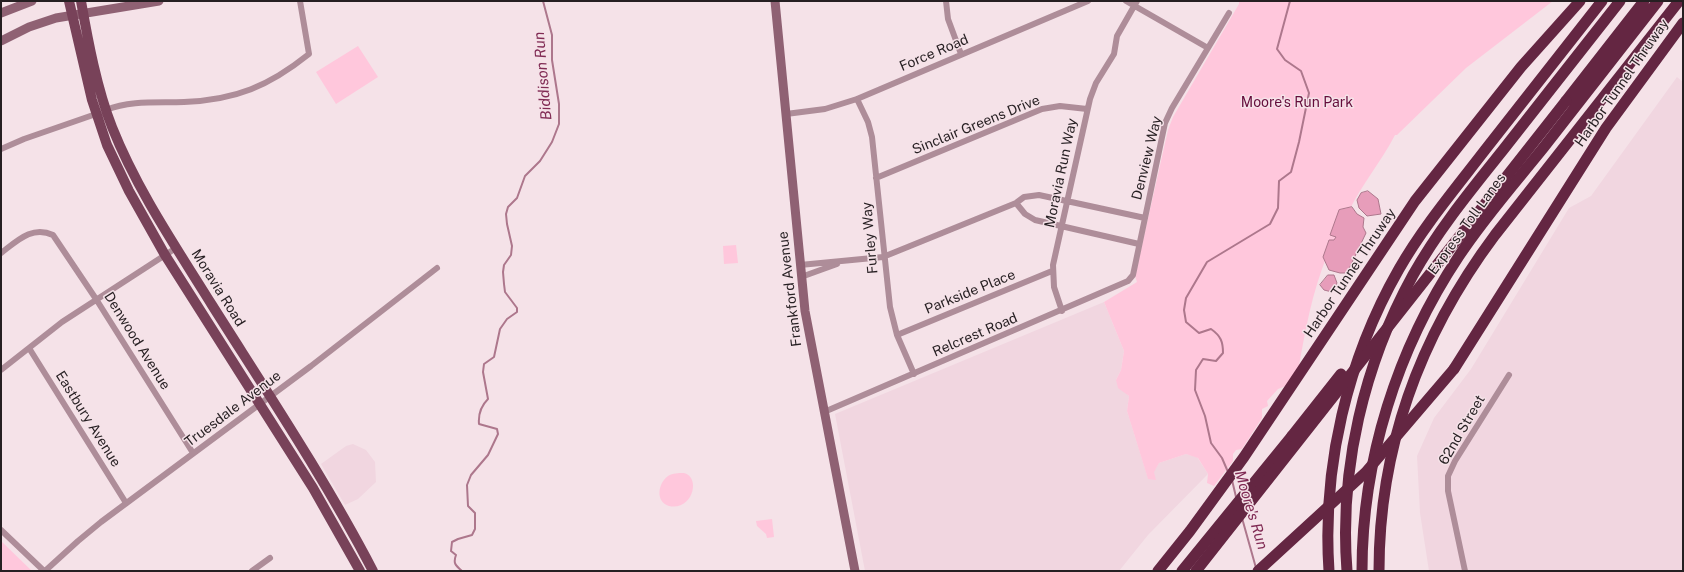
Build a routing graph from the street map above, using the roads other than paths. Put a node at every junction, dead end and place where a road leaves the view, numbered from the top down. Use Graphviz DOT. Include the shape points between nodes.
graph roads {
  1 [pos="32,1"];
  2 [pos="69,1"];
  3 [pos="81,1"];
  4 [pos="159,1"];
  5 [pos="300,1"];
  6 [pos="775,1"];
  7 [pos="946,1"];
  8 [pos="1126,1"];
  9 [pos="1580,1"];
  10 [pos="1602,1"];
  11 [pos="1620,1"];
  12 [pos="1635,1"];
  13 [pos="1644,1"];
  14 [pos="1658,1"];
  15 [pos="1679,1"];
  16 [pos="1084,2"];
  17 [pos="1136,3"];
  18 [pos="1,13"];
  19 [pos="84,14"];
  20 [pos="1229,14"];
  21 [pos="73,16"];
  22 [pos="1683,23"];
  23 [pos="1,41"];
  24 [pos="1208,48"];
  25 [pos="961,54"];
  26 [pos="857,99"];
  27 [pos="1563,99"];
  28 [pos="1087,109"];
  29 [pos="106,110"];
  30 [pos="96,114"];
  31 [pos="786,114"];
  32 [pos="1,149"];
  33 [pos="876,178"];
  34 [pos="1067,201"];
  35 [pos="1016,203"];
  36 [pos="1145,218"];
  37 [pos="1061,227"];
  38 [pos="1139,244"];
  39 [pos="176,248"];
  40 [pos="1,253"];
  41 [pos="165,255"];
  42 [pos="883,258"];
  43 [pos="845,261"];
  44 [pos="800,265"];
  45 [pos="437,268"];
  46 [pos="1052,271"];
  47 [pos="1132,275"];
  48 [pos="801,277"];
  49 [pos="96,299"];
  50 [pos="1062,311"];
  51 [pos="897,335"];
  52 [pos="29,348"];
  53 [pos="1,370"];
  54 [pos="914,374"];
  55 [pos="1509,375"];
  56 [pos="270,395"];
  57 [pos="260,403"];
  58 [pos="824,412"];
  59 [pos="193,453"];
  60 [pos="126,503"];
  61 [pos="1,530"];
  62 [pos="270,558"];
  63 [pos="1193,566"];
  64 [pos="45,571"];
  65 [pos="252,571"];
  66 [pos="360,571"];
  67 [pos="373,571"];
  68 [pos="855,571"];
  69 [pos="1158,571"];
  70 [pos="1183,571"];
  71 [pos="1258,571"];
  72 [pos="1329,571"];
  73 [pos="1347,571"];
  74 [pos="1362,571"];
  75 [pos="1378,571"];
  76 [pos="1465,571"];
  1 -- 18 [label="street"];
  2 -- 21 [label="main road, Moravia Road"];
  3 -- 19 [label="main road, Moravia Road"];
  4 -- 19 [label="street"];
  5 -- 29 [label="street" via="310,54 262,86 205,101 130,103"];
  6 -- 31 [label="street, Frankford Avenue"];
  7 -- 25 [label="street" via="948,19"];
  8 -- 17 [label="street"];
  9 -- 69 [label="highway, Harbor Tunnel Thruway" via="1521,67 1415,201 1244,457"];
  10 -- 72 [label="highway" via="1430,222 1399,269 1378,311 1358,358 1343,409 1335,449 1329,521"];
  11 -- 73 [label="highway, Express Toll Lanes" via="1441,230 1413,274 1392,316 1361,409 1352,450 1347,486"];
  12 -- 27 [label="highway, Express Toll Lanes"];
  13 -- 27 [label="highway, Express Toll Lanes"];
  14 -- 74 [label="highway, Express Toll Lanes" via="1474,235 1427,310 1401,367 1378,440 1369,486"];
  15 -- 75 [label="highway" via="1488,245 1460,285 1442,317 1412,385 1393,446 1381,529"];
  16 -- 25 [label="street, Force Road"];
  17 -- 24 [label="street"];
  17 -- 28 [label="street, Moravia Run Way" via="1117,36 1114,54 1095,87"];
  19 -- 21 [label="street"];
  19 -- 29 [label="main road, Moravia Road"];
  20 -- 24 [label="street, Denview Way"];
  21 -- 23 [label="street" via="41,22"];
  21 -- 30 [label="main road, Moravia Road" via="83,69"];
  22 -- 71 [label="highway, Harbor Tunnel Thruway, bridge" via="1606,128 1454,369 1366,472"];
  24 -- 36 [label="street, Denview Way" via="1165,123"];
  25 -- 26 [label="street, Force Road"];
  26 -- 31 [label="street, Force Road" via="825,109"];
  26 -- 33 [label="street, Furley Way" via="871,132"];
  27 -- 63 [label="highway, Express Toll Lanes, bridge" via="1292,436"];
  28 -- 33 [label="street, Sinclair Greens Drive" via="1060,106 1042,109"];
  28 -- 34 [label="street, Moravia Run Way"];
  29 -- 39 [label="main road, Moravia Road" via="137,182"];
  30 -- 32 [label="street"];
  30 -- 41 [label="main road, Moravia Road" via="122,178"];
  31 -- 44 [label="street, Frankford Avenue"];
  33 -- 42 [label="street, Furley Way"];
  34 -- 35 [label="street" via="1030,195"];
  34 -- 36 [label="street"];
  34 -- 37 [label="street, Moravia Run Way"];
  35 -- 37 [label="street" via="1025,214 1035,220"];
  35 -- 42 [label="street"];
  36 -- 38 [label="street, Denview Way"];
  37 -- 38 [label="street"];
  37 -- 46 [label="street, Moravia Run Way"];
  38 -- 47 [label="street, Denview Way"];
  39 -- 41 [label="street"];
  39 -- 56 [label="main road, Moravia Road"];
  40 -- 49 [label="street, Denwood Avenue" via="24,236 47,232 59,243"];
  41 -- 49 [label="street"];
  41 -- 57 [label="main road, Moravia Road"];
  42 -- 43 [label="street"];
  42 -- 51 [label="street, Furley Way"];
  43 -- 44 [label="street"];
  43 -- 48 [label="street"];
  44 -- 48 [label="street, Frankford Avenue"];
  45 -- 56 [label="street, Truesdale Avenue"];
  46 -- 50 [label="street, Moravia Run Way"];
  46 -- 51 [label="street, Parkside Place"];
  47 -- 50 [label="street, Relcrest Road" via="1125,284"];
  48 -- 58 [label="street, Frankford Avenue" via="808,331"];
  49 -- 52 [label="street"];
  49 -- 59 [label="street, Denwood Avenue"];
  50 -- 54 [label="street, Relcrest Road"];
  51 -- 54 [label="street, Furley Way"];
  52 -- 53 [label="street"];
  52 -- 60 [label="street, Eastbury Avenue"];
  54 -- 58 [label="street, Relcrest Road"];
  55 -- 76 [label="street, 62nd Street" via="1455,460 1448,476 1448,491"];
  56 -- 57 [label="street, Truesdale Avenue"];
  56 -- 67 [label="main road, Moravia Road"];
  57 -- 59 [label="street, Truesdale Avenue"];
  57 -- 66 [label="main road, Moravia Road" via="313,488"];
  58 -- 68 [label="street, Frankford Avenue"];
  59 -- 60 [label="street, Truesdale Avenue"];
  60 -- 64 [label="street, Truesdale Avenue"];
  61 -- 64 [label="street"];
  62 -- 65 [label="street"];
  63 -- 70 [label="highway, Express Toll Lanes"];
}
